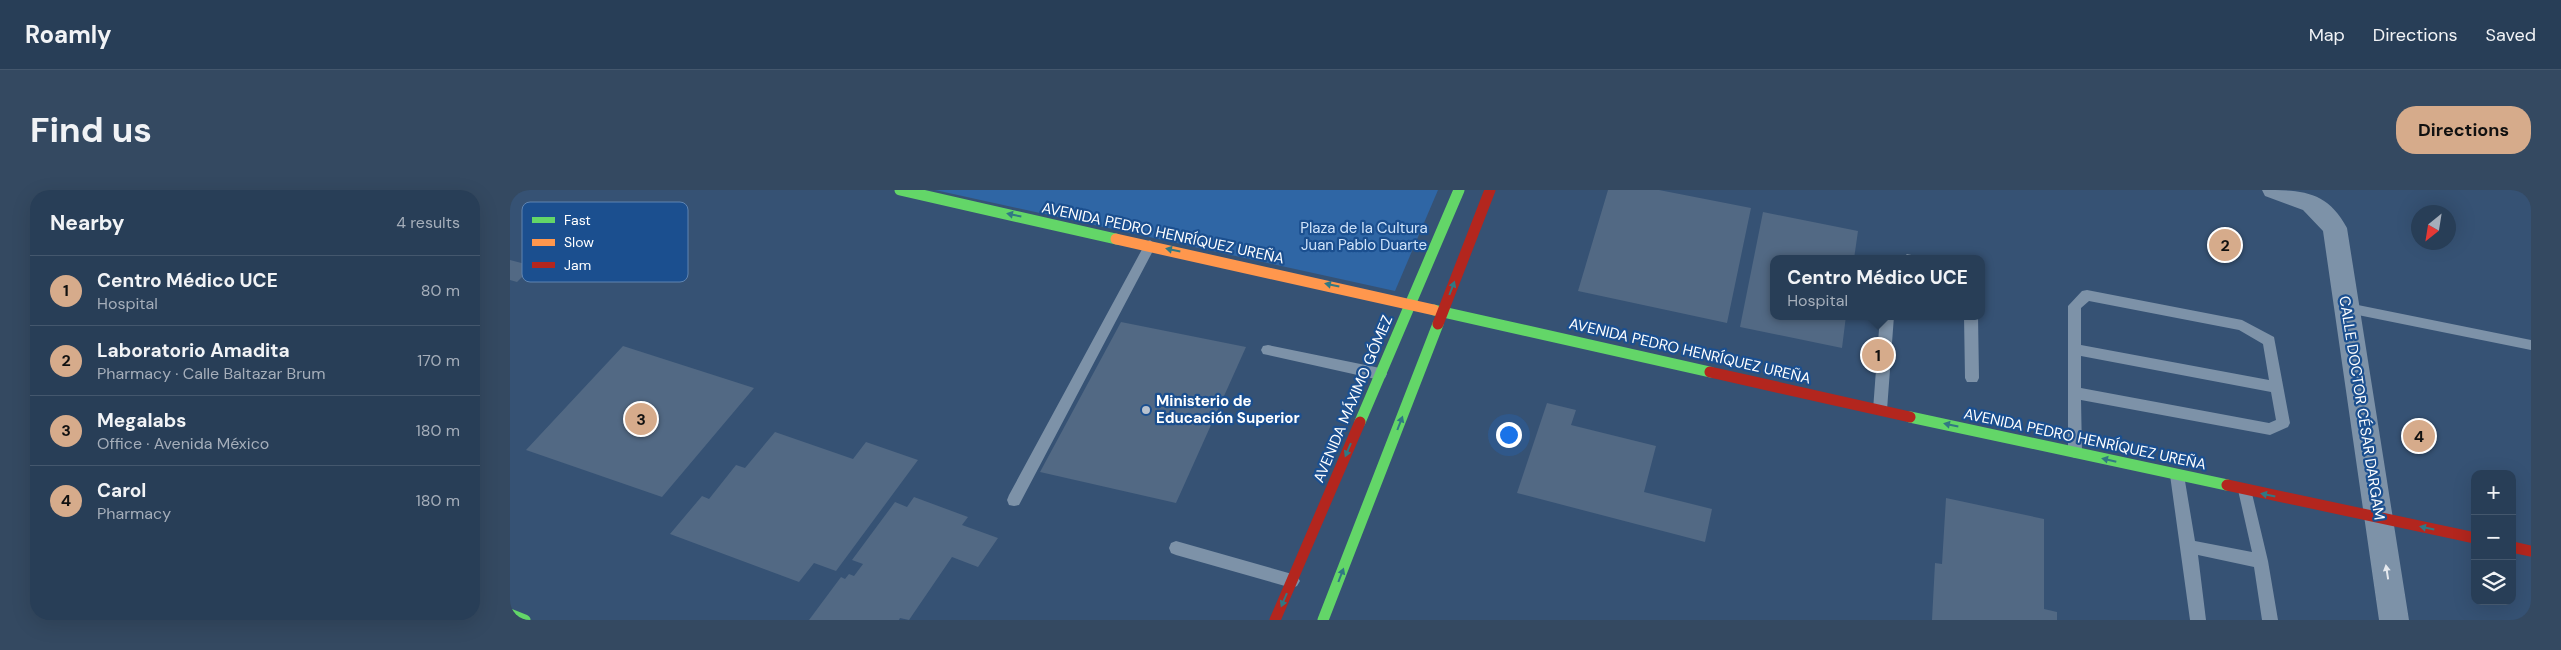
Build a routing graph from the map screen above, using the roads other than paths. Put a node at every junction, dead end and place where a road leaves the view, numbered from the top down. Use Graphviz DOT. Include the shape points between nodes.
graph roads {
  1 [pos="900,190"];
  2 [pos="1459,190"];
  3 [pos="1490,190"];
  4 [pos="2274,190"];
  5 [pos="1150,245"];
  6 [pos="1410,303"];
  7 [pos="2348,308"];
  8 [pos="1444,310"];
  9 [pos="1887,320"];
  10 [pos="1971,320"];
  11 [pos="2531,345"];
  12 [pos="1268,350"];
  13 [pos="2076,350"];
  14 [pos="1380,374"];
  15 [pos="1972,378"];
  16 [pos="2276,387"];
  17 [pos="2076,393"];
  18 [pos="1880,410"];
  19 [pos="2075,452"];
  20 [pos="2177,475"];
  21 [pos="2245,490"];
  22 [pos="1014,500"];
  23 [pos="2379,517"];
  24 [pos="2471,537"];
  25 [pos="2190,546"];
  26 [pos="1176,548"];
  27 [pos="2516,548"];
  28 [pos="2531,551"];
  29 [pos="2261,560"];
  30 [pos="1292,581"];
  31 [pos="510,614"];
  32 [pos="526,620"];
  33 [pos="1275,620"];
  34 [pos="1323,620"];
  35 [pos="2198,620"];
  36 [pos="2270,620"];
  37 [pos="2394,620"];
  5 -- 1 [label="main road, AVENIDA PEDRO HENRÍQUEZ UREÑA, one-way"];
  2 -- 6 [label="main road, AVENIDA MÁXIMO GÓMEZ"];
  8 -- 3 [label="main road, one-way"];
  4 -- 7 [label="street, CALLE DOCTOR CÉSAR DARGAM" via="2312,204 2335,228"];
  6 -- 5 [label="main road, AVENIDA PEDRO HENRÍQUEZ UREÑA, one-way"];
  5 -- 22 [label="lane"];
  6 -- 8 [label="main road, AVENIDA PEDRO HENRÍQUEZ UREÑA"];
  6 -- 14 [label="main road, AVENIDA MÁXIMO GÓMEZ"];
  7 -- 11 [label="lane"];
  7 -- 23 [label="street, CALLE DOCTOR CÉSAR DARGAM"];
  8 -- 18 [label="main road, AVENIDA PEDRO HENRÍQUEZ UREÑA"];
  34 -- 8 [label="main road, one-way"];
  9 -- 18 [label="lane"];
  10 -- 15 [label="lane"];
  12 -- 14 [label="lane"];
  13 -- 16 [label="lane"];
  13 -- 16 [label="lane" via="2074,306 2087,295 2242,325 2269,341"];
  13 -- 17 [label="lane"];
  14 -- 30 [label="main road, AVENIDA MÁXIMO GÓMEZ, one-way"];
  16 -- 17 [label="lane" via="2283,423 2270,429"];
  17 -- 19 [label="lane"];
  19 -- 18 [label="main road, AVENIDA PEDRO HENRÍQUEZ UREÑA, one-way"];
  20 -- 19 [label="main road, AVENIDA PEDRO HENRÍQUEZ UREÑA, one-way"];
  20 -- 21 [label="main road, AVENIDA PEDRO HENRÍQUEZ UREÑA"];
  20 -- 25 [label="lane"];
  23 -- 21 [label="main road, AVENIDA PEDRO HENRÍQUEZ UREÑA, one-way"];
  21 -- 29 [label="lane"];
  24 -- 23 [label="main road, AVENIDA PEDRO HENRÍQUEZ UREÑA, one-way"];
  37 -- 23 [label="street, CALLE DOCTOR CÉSAR DARGAM, one-way"];
  25 -- 29 [label="lane"];
  25 -- 35 [label="lane"];
  26 -- 30 [label="lane"];
  27 -- 28 [label="main road"];
  29 -- 36 [label="lane"];
  30 -- 33 [label="main road, AVENIDA MÁXIMO GÓMEZ, one-way"];
  31 -- 32 [label="main road"];
}
